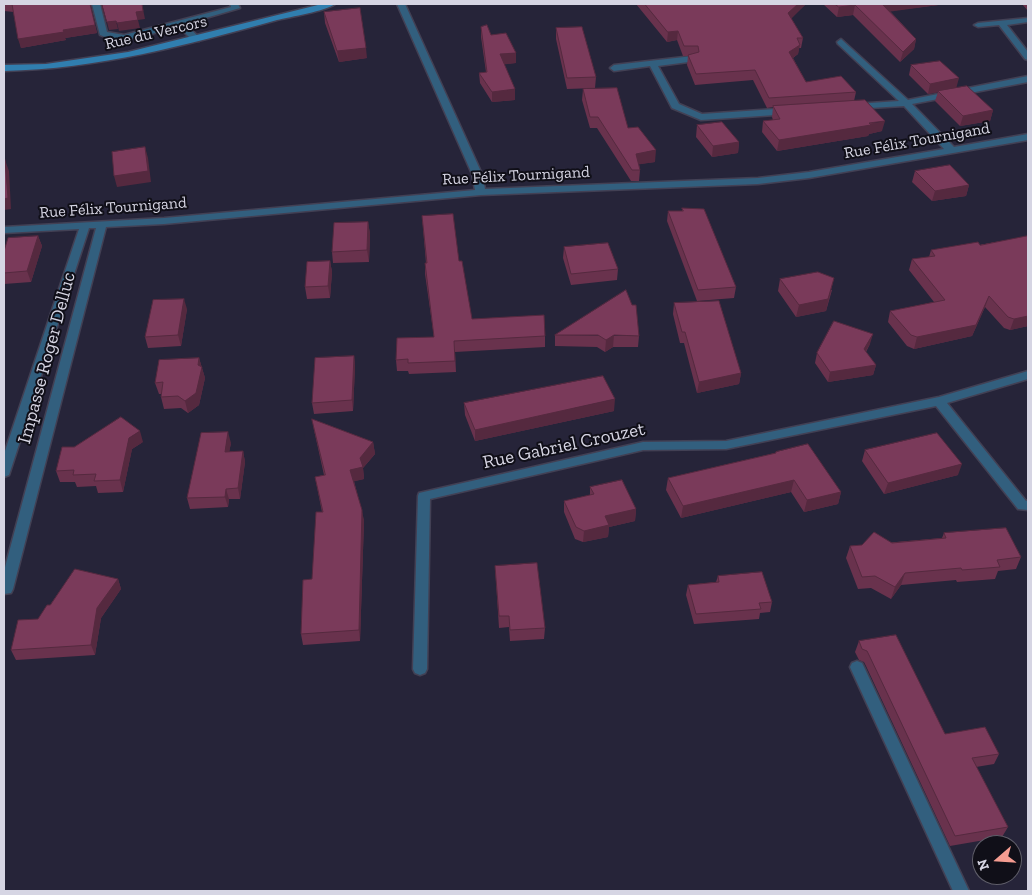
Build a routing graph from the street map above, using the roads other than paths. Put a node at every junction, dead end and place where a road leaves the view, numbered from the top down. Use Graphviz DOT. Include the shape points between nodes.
graph roads {
  1 [pos="96,4"];
  2 [pos="234,4"];
  3 [pos="331,4"];
  4 [pos="401,4"];
  5 [pos="1028,20"];
  6 [pos="1001,23"];
  7 [pos="180,24"];
  8 [pos="978,25"];
  9 [pos="196,39"];
  10 [pos="841,42"];
  11 [pos="1028,57"];
  12 [pos="4,58"];
  13 [pos="693,59"];
  14 [pos="653,64"];
  15 [pos="43,66"];
  16 [pos="4,68"];
  17 [pos="614,68"];
  18 [pos="1028,79"];
  19 [pos="906,103"];
  20 [pos="847,107"];
  21 [pos="799,111"];
  22 [pos="1028,137"];
  23 [pos="952,151"];
  24 [pos="482,192"];
  25 [pos="102,224"];
  26 [pos="85,226"];
  27 [pos="4,230"];
  28 [pos="1028,375"];
  29 [pos="939,401"];
  30 [pos="4,472"];
  31 [pos="1028,505"];
  32 [pos="6,589"];
  33 [pos="857,667"];
  34 [pos="420,669"];
  35 [pos="961,891"];
  1 -- 7 [label="street" via="103,33 112,37 124,38"];
  2 -- 7 [label="street" via="236,8"];
  3 -- 9 [label="street, Rue du Vercors"];
  4 -- 24 [label="street" via="477,174"];
  5 -- 6 [label="street"];
  6 -- 8 [label="street"];
  6 -- 11 [label="street"];
  7 -- 9 [label="street"];
  9 -- 15 [label="street, Rue du Vercors" via="107,60"];
  10 -- 19 [label="street"];
  12 -- 15 [label="street, Rue du Vercors"];
  13 -- 14 [label="street"];
  14 -- 17 [label="street"];
  14 -- 21 [label="street" via="675,106 701,117"];
  15 -- 16 [label="street, Rue du Vercors"];
  18 -- 19 [label="street"];
  19 -- 20 [label="street"];
  19 -- 23 [label="street"];
  22 -- 23 [label="street, Rue Félix Tournigand"];
  23 -- 24 [label="street, Rue Félix Tournigand" via="758,181"];
  24 -- 25 [label="street, Rue Félix Tournigand"];
  25 -- 26 [label="street, Rue Félix Tournigand"];
  25 -- 32 [label="street, Impasse Roger Delluc"];
  26 -- 27 [label="street, Rue Félix Tournigand"];
  26 -- 30 [label="street"];
  28 -- 29 [label="street, Rue Gabriel Crouzet"];
  29 -- 31 [label="street" via="1023,506"];
  29 -- 34 [label="street, Rue Gabriel Crouzet" via="726,445 643,446 424,496"];
  33 -- 35 [label="lane"];
}
